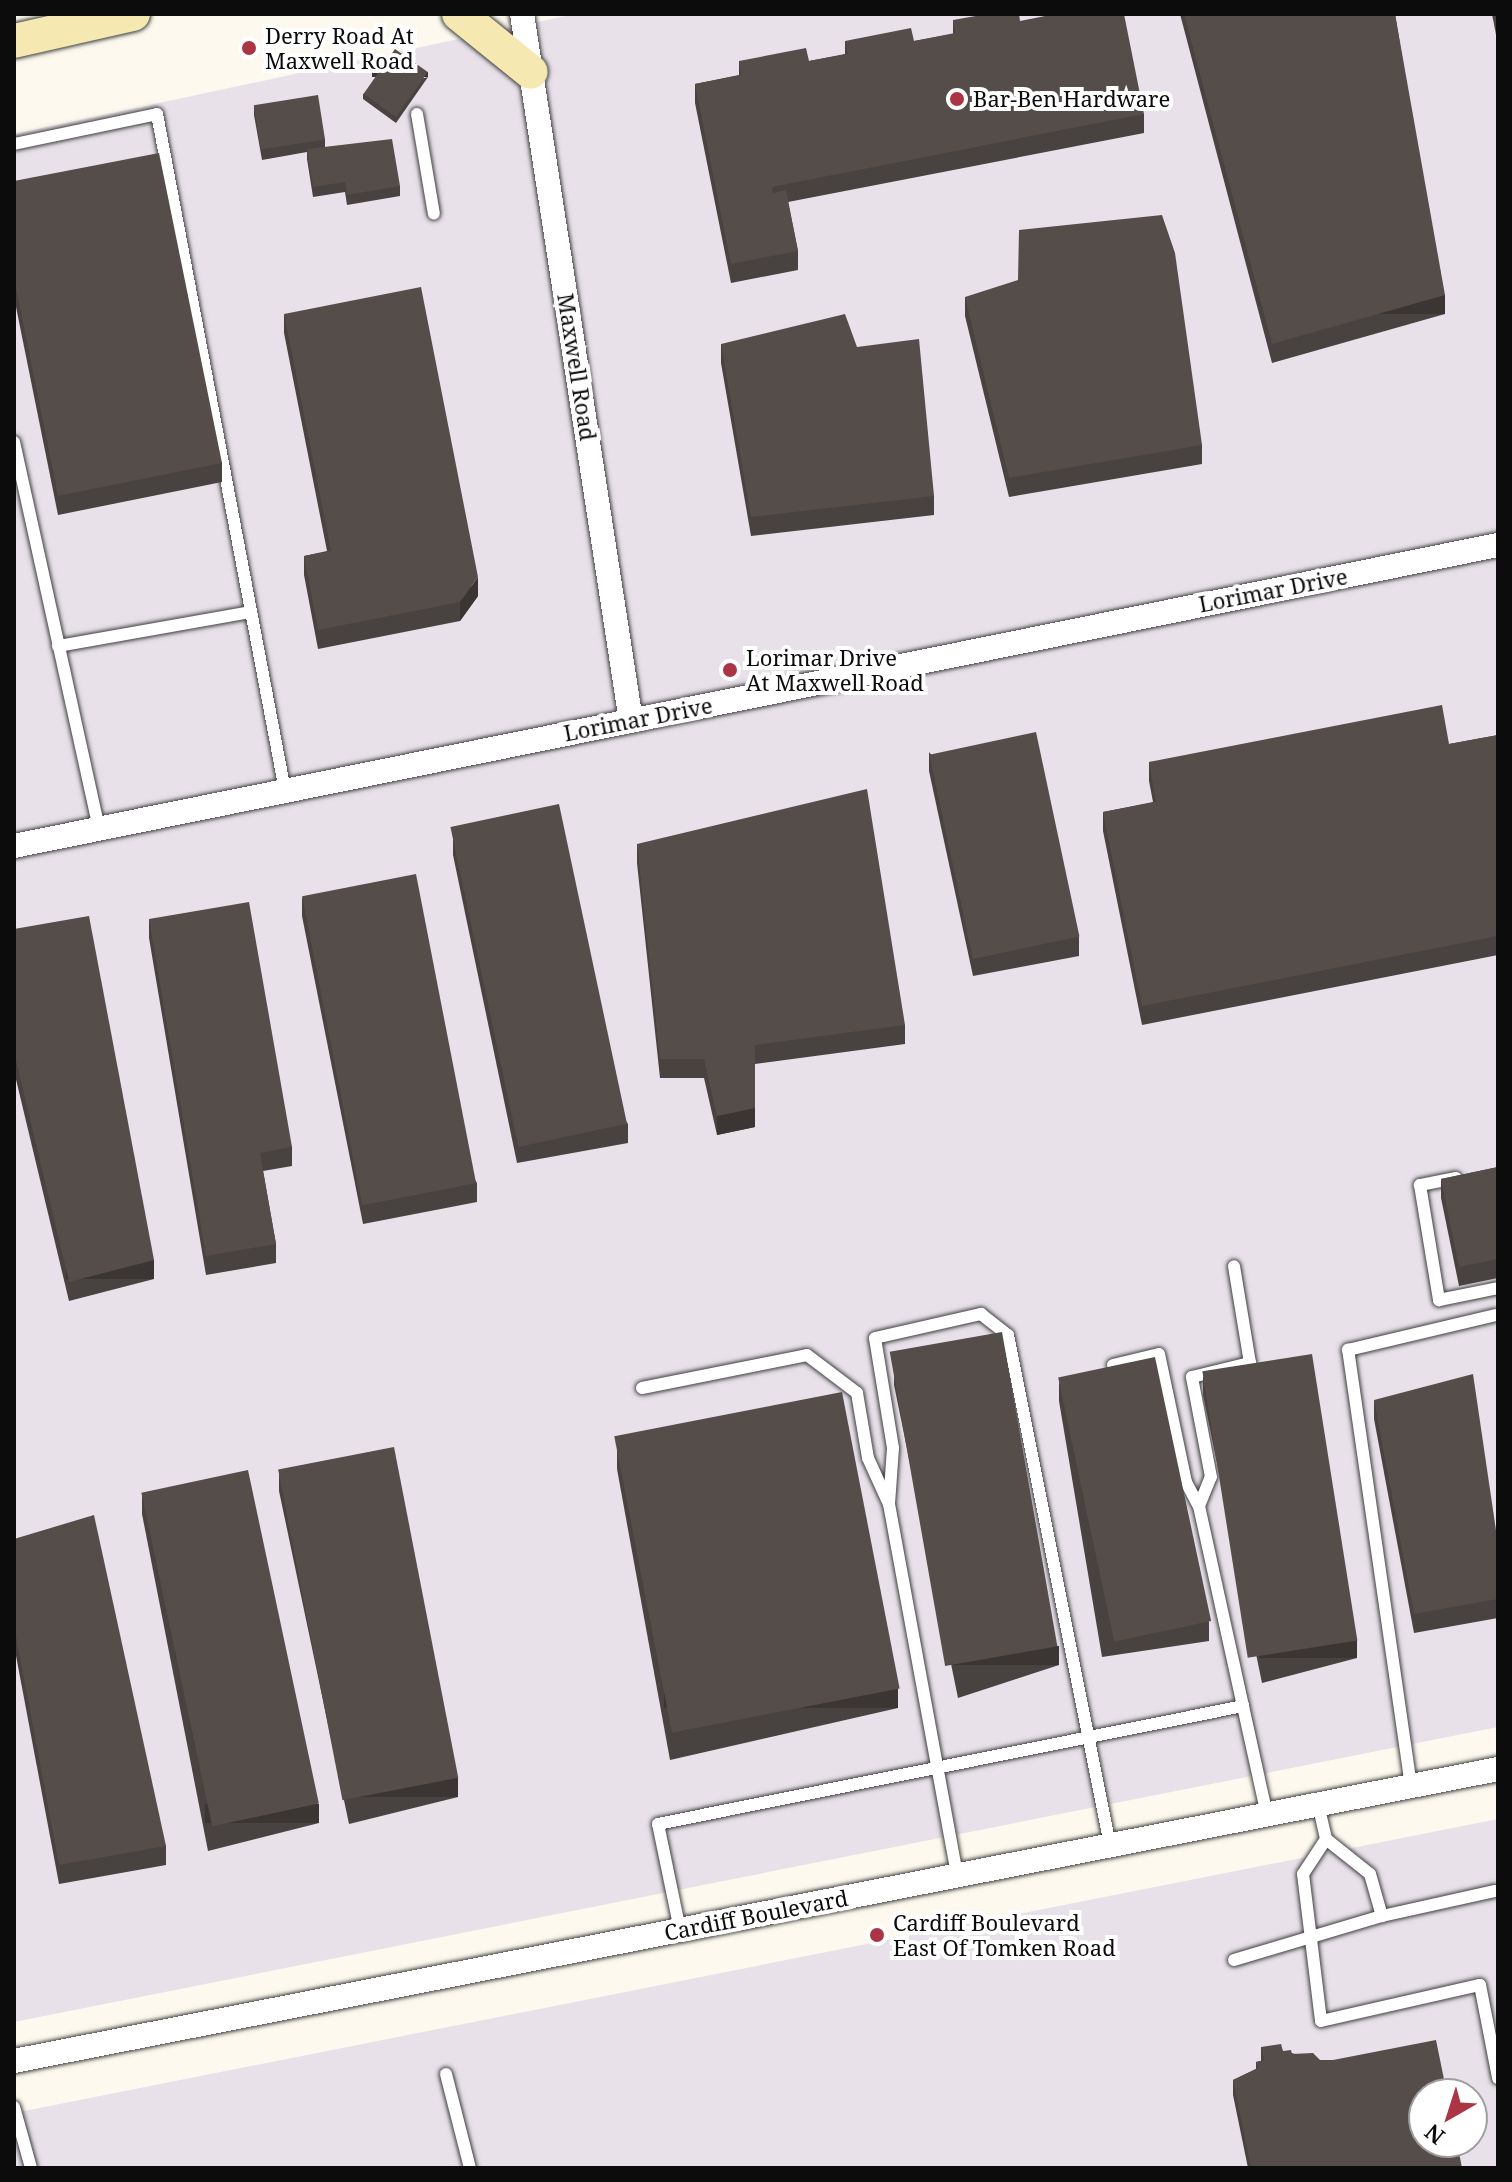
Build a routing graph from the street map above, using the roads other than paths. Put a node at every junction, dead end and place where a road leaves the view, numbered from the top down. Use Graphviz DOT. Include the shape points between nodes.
graph roads {
  1 [pos="133,14"];
  2 [pos="459,14"];
  3 [pos="522,14"];
  4 [pos="14,41"];
  5 [pos="531,72"];
  6 [pos="417,114"];
  7 [pos="14,144"];
  8 [pos="434,214"];
  9 [pos="14,442"];
  10 [pos="1498,545"];
  11 [pos="251,612"];
  12 [pos="58,646"];
  13 [pos="631,721"];
  14 [pos="285,791"];
  15 [pos="99,829"];
  16 [pos="14,846"];
  17 [pos="1467,1175"];
  18 [pos="1234,1266"];
  19 [pos="1498,1288"];
  20 [pos="1497,1319"];
  21 [pos="1113,1365"];
  22 [pos="642,1388"];
  23 [pos="889,1504"];
  24 [pos="1199,1506"];
  25 [pos="1243,1706"];
  26 [pos="1089,1738"];
  27 [pos="937,1769"];
  28 [pos="1498,1769"];
  29 [pos="1411,1786"];
  30 [pos="1318,1804"];
  31 [pos="1267,1814"];
  32 [pos="1326,1839"];
  33 [pos="1110,1845"];
  34 [pos="957,1876"];
  35 [pos="1495,1891"];
  36 [pos="1382,1916"];
  37 [pos="680,1930"];
  38 [pos="1312,1937"];
  39 [pos="1234,1960"];
  40 [pos="14,2061"];
  41 [pos="446,2074"];
  42 [pos="1498,2078"];
  43 [pos="14,2107"];
  44 [pos="30,2166"];
  45 [pos="14,2168"];
  46 [pos="470,2168"];
  1 -- 4 [label="main road"];
  2 -- 5 [label="main road"];
  3 -- 5 [label="street, Maxwell Road"];
  5 -- 13 [label="street, Maxwell Road"];
  6 -- 8 [label="lane"];
  7 -- 11 [label="lane" via="157,114"];
  9 -- 12 [label="lane"];
  10 -- 13 [label="street, Lorimar Drive"];
  11 -- 12 [label="lane"];
  11 -- 14 [label="lane"];
  12 -- 15 [label="lane"];
  13 -- 14 [label="street, Lorimar Drive"];
  14 -- 15 [label="street, Lorimar Drive"];
  15 -- 16 [label="street, Lorimar Drive"];
  17 -- 19 [label="lane" via="1420,1185 1439,1300"];
  18 -- 24 [label="lane" via="1250,1363 1192,1377 1211,1477"];
  20 -- 29 [label="lane" via="1348,1350"];
  21 -- 24 [label="lane" via="1159,1354 1186,1482"];
  22 -- 23 [label="lane" via="807,1355 857,1393 868,1458"];
  23 -- 26 [label="lane" via="893,1448 875,1338 981,1314 1008,1335"];
  23 -- 27 [label="lane"];
  24 -- 25 [label="lane"];
  25 -- 26 [label="lane"];
  25 -- 31 [label="lane"];
  26 -- 27 [label="lane"];
  26 -- 33 [label="lane"];
  27 -- 34 [label="lane"];
  27 -- 37 [label="lane" via="658,1824"];
  28 -- 29 [label="street, Cardiff Boulevard"];
  29 -- 30 [label="street, Cardiff Boulevard"];
  30 -- 31 [label="street, Cardiff Boulevard"];
  30 -- 32 [label="lane"];
  31 -- 33 [label="street, Cardiff Boulevard"];
  32 -- 36 [label="lane" via="1370,1874"];
  32 -- 38 [label="lane" via="1303,1874"];
  33 -- 34 [label="street, Cardiff Boulevard"];
  34 -- 37 [label="street, Cardiff Boulevard"];
  35 -- 36 [label="lane"];
  36 -- 38 [label="lane"];
  37 -- 40 [label="street, Cardiff Boulevard"];
  38 -- 39 [label="lane"];
  38 -- 42 [label="lane" via="1321,2021 1480,1985"];
  41 -- 46 [label="lane"];
  43 -- 44 [label="lane"];
  44 -- 45 [label="lane"];
}
